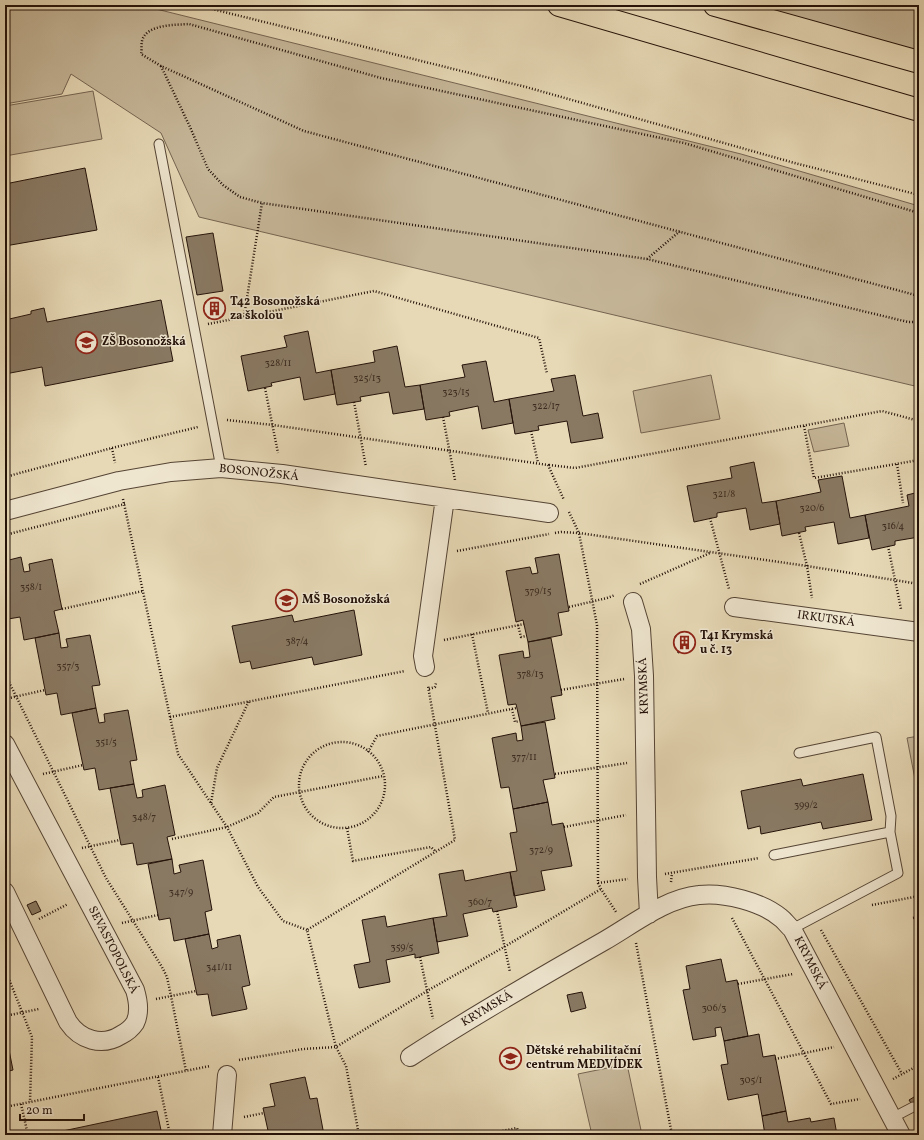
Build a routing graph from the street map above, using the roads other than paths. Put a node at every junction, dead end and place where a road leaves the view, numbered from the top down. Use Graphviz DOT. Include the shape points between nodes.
graph roads {
  1 [pos="559,5"];
  2 [pos="715,5"];
  3 [pos="919,62"];
  4 [pos="919,110"];
  5 [pos="159,144"];
  6 [pos="221,468"];
  7 [pos="452,499"];
  8 [pos="5,511"];
  9 [pos="549,513"];
  10 [pos="630,594"];
  11 [pos="734,607"];
  12 [pos="912,631"];
  13 [pos="425,667"];
  14 [pos="5,744"];
  15 [pos="798,753"];
  16 [pos="890,832"];
  17 [pos="774,855"];
  18 [pos="5,892"];
  19 [pos="649,914"];
  20 [pos="792,929"];
  21 [pos="410,1057"];
  22 [pos="225,1067"];
  23 [pos="913,1107"];
  24 [pos="892,1118"];
  25 [pos="222,1135"];
  26 [pos="902,1135"];
  1 -- 4 [label="highway"];
  2 -- 3 [label="highway"];
  5 -- 6 [label="lane"];
  6 -- 7 [label="street, BOSONOŽSKÁ" via="282,474"];
  6 -- 8 [label="street, BOSONOŽSKÁ" via="119,480"];
  7 -- 9 [label="street, BOSONOŽSKÁ"];
  7 -- 13 [label="street" via="423,656"];
  10 -- 19 [label="street, KRYMSKÁ" via="640,630 644,676"];
  11 -- 12 [label="street, IRKUTSKÁ"];
  14 -- 18 [label="street, SEVASTOPOLSKÁ" via="135,990 138,1003 135,1022 128,1031 116,1039 104,1041 90,1040 72,1028"];
  15 -- 16 [label="lane" via="876,737 891,816"];
  16 -- 17 [label="lane"];
  16 -- 20 [label="lane" via="898,873"];
  19 -- 20 [label="street, KRYMSKÁ" via="676,900 698,895 720,895 766,908"];
  19 -- 21 [label="street, KRYMSKÁ" via="514,992"];
  20 -- 24 [label="street, KRYMSKÁ"];
  22 -- 25 [label="street"];
  23 -- 24 [label="lane"];
  24 -- 26 [label="street, KRYMSKÁ"];
}
